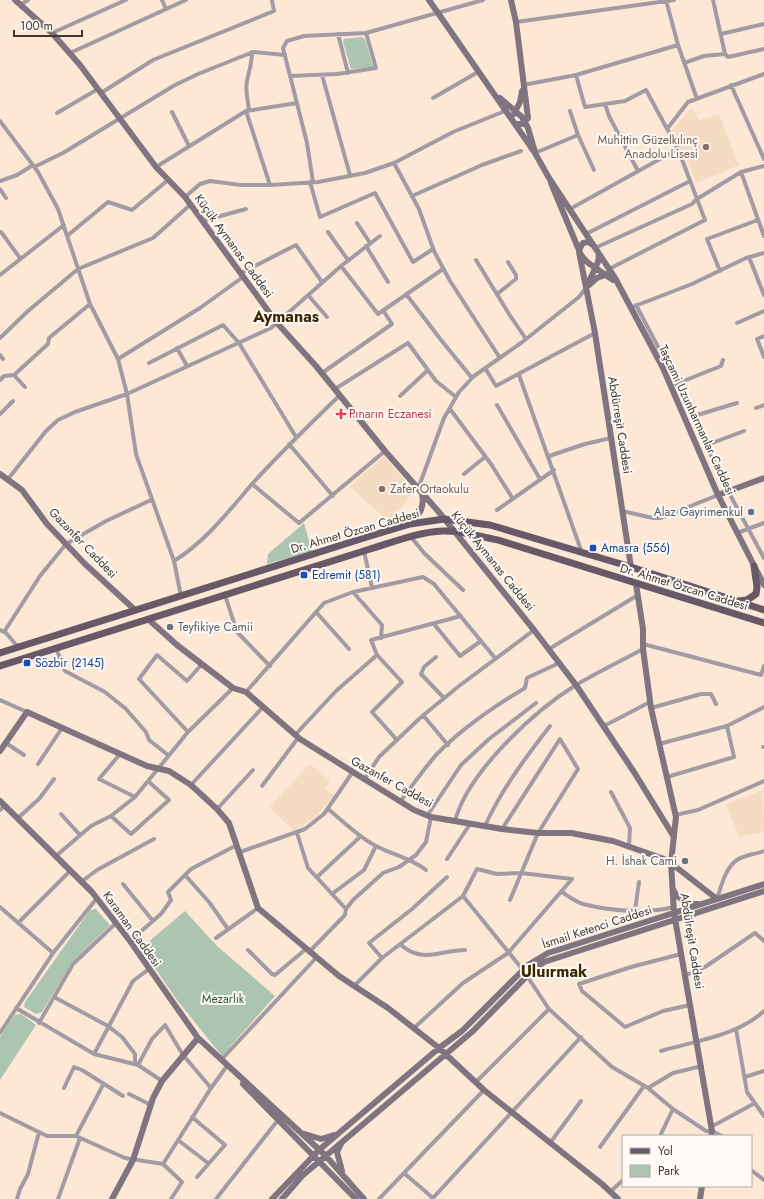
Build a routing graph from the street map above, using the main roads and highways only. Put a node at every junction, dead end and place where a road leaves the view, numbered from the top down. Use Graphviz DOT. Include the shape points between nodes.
graph roads {
  1 [pos="754,566"];
  2 [pos="736,602"];
  3 [pos="764,610"];
  4 [pos="764,623"];
  5 [pos="0,653"];
  6 [pos="0,666"];
  1 -- 2 [label="main road" via="756,594 747,600"];
  2 -- 3 [label="main road, Dr. Ahmet Özcan Caddesi"];
  2 -- 5 [label="main road, Dr. Ahmet Özcan Caddesi" via="631,567 490,525 444,519 403,526"];
  4 -- 6 [label="main road, Dr. Ahmet Özcan Caddesi" via="498,540 442,531 364,551"];
}
